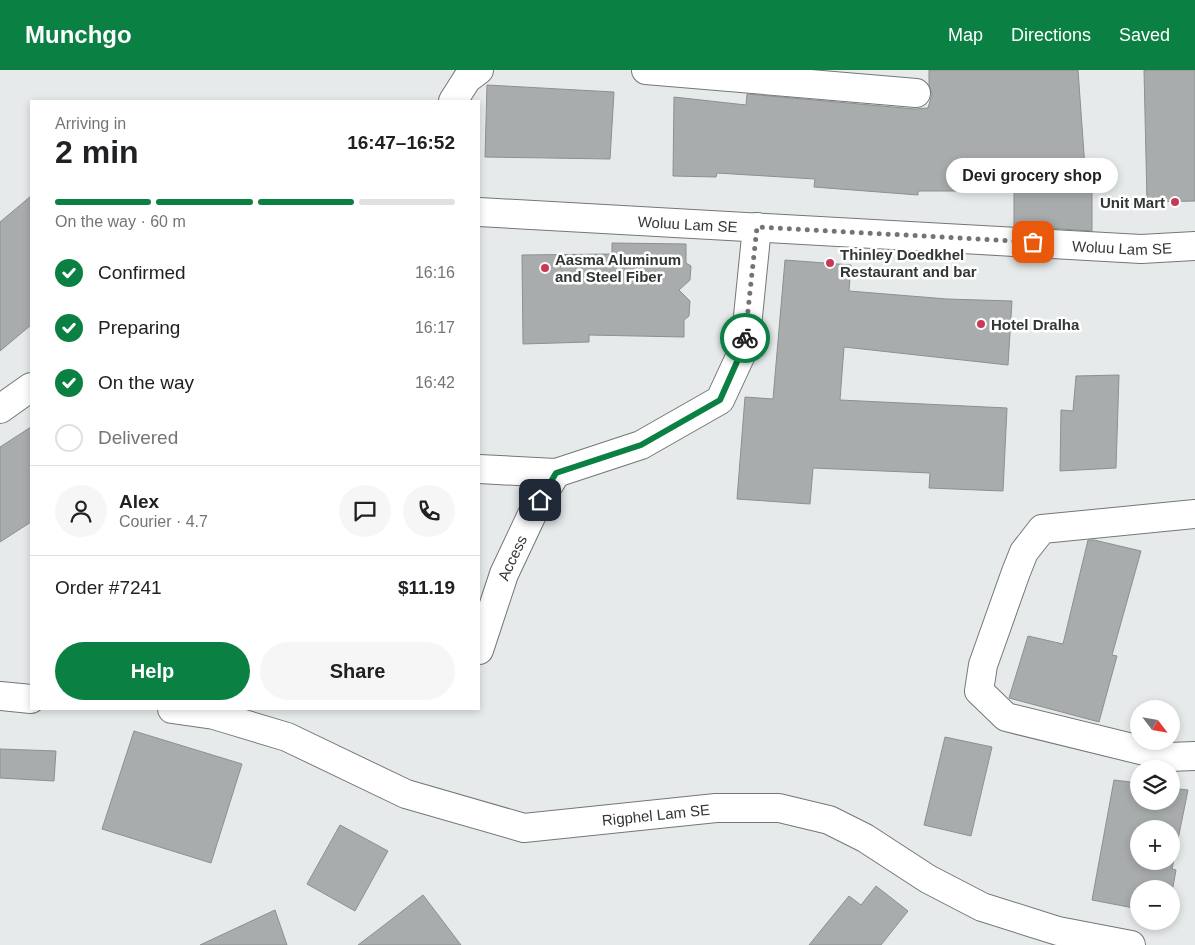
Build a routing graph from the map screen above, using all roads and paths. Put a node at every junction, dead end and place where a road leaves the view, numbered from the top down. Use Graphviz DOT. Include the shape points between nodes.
graph roads {
  1 [pos="479,70"];
  2 [pos="646,70"];
  3 [pos="916,93"];
  4 [pos="454,100"];
  5 [pos="480,212"];
  6 [pos="757,227"];
  7 [pos="1195,246"];
  8 [pos="30,388"];
  9 [pos="0,409"];
  10 [pos="480,469"];
  11 [pos="556,473"];
  12 [pos="1195,514"];
  13 [pos="480,647"];
  14 [pos="0,696"];
  15 [pos="30,699"];
  16 [pos="179,710"];
  17 [pos="1195,756"];
  18 [pos="1131,945"];
  1 -- 4 [label="street" via="467,79"];
  2 -- 3 [label="street"];
  5 -- 6 [label="street, Woluu Lam SE"];
  6 -- 7 [label="street, Woluu Lam SE" via="1141,248"];
  6 -- 11 [label="street" via="744,346 720,400 641,445"];
  8 -- 9 [label="street"];
  10 -- 11 [label="street"];
  11 -- 13 [label="street, Access" via="535,508 504,574"];
  12 -- 17 [label="street" via="1042,529 1024,552 1016,572 983,665 979,691 1006,717 1170,757"];
  14 -- 15 [label="street"];
  16 -- 18 [label="street, Rigphel Lam SE" via="214,715 287,736 406,794 524,828 716,808 779,808 829,820 865,838 928,880 982,907 1058,931"];
}
